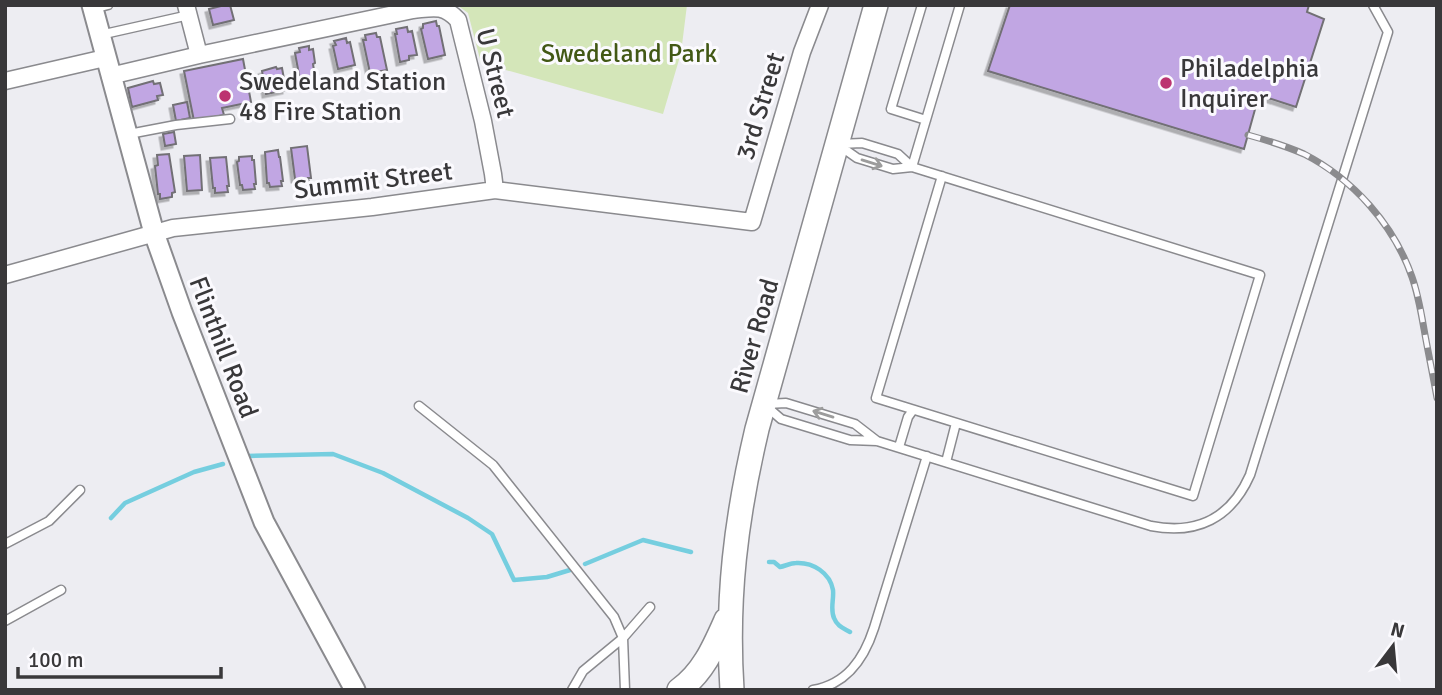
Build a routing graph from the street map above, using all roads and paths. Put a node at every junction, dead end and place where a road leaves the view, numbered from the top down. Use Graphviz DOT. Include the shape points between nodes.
graph roads {
  1 [pos="820,5"];
  2 [pos="876,5"];
  3 [pos="922,5"];
  4 [pos="960,5"];
  5 [pos="1373,5"];
  6 [pos="98,6"];
  7 [pos="413,8"];
  8 [pos="187,10"];
  9 [pos="100,35"];
  10 [pos="199,55"];
  11 [pos="108,67"];
  12 [pos="5,81"];
  13 [pos="230,119"];
  14 [pos="926,120"];
  15 [pos="127,134"];
  16 [pos="837,144"];
  17 [pos="912,167"];
  18 [pos="942,176"];
  19 [pos="495,190"];
  20 [pos="752,222"];
  21 [pos="153,233"];
  22 [pos="5,275"];
  23 [pos="764,405"];
  24 [pos="419,406"];
  25 [pos="913,410"];
  26 [pos="956,423"];
  27 [pos="877,440"];
  28 [pos="899,447"];
  29 [pos="927,456"];
  30 [pos="946,462"];
  31 [pos="80,490"];
  32 [pos="5,544"];
  33 [pos="61,590"];
  34 [pos="650,607"];
  35 [pos="730,611"];
  36 [pos="5,621"];
  37 [pos="622,638"];
  38 [pos="841,679"];
  39 [pos="355,690"];
  40 [pos="572,690"];
  41 [pos="625,690"];
  42 [pos="679,690"];
  43 [pos="732,690"];
  44 [pos="813,690"];
  45 [pos="846,690"];
  1 -- 20 [label="street, 3rd Street"];
  2 -- 16 [label="main road, River Road"];
  3 -- 14 [label="lane" via="891,109"];
  4 -- 14 [label="lane"];
  5 -- 30 [label="lane" via="1388,32 1250,475 1236,500 1203,523 1164,528"];
  6 -- 9 [label="street, Flinthill Road"];
  7 -- 10 [label="street, U Street"];
  7 -- 19 [label="street, U Street" via="439,7 458,20"];
  8 -- 9 [label="lane"];
  8 -- 10 [label="street"];
  9 -- 11 [label="street, Flinthill Road"];
  10 -- 11 [label="street, U Street"];
  11 -- 12 [label="street, U Street"];
  11 -- 15 [label="street, Flinthill Road"];
  13 -- 15 [label="lane"];
  14 -- 17 [label="lane"];
  15 -- 21 [label="street, Flinthill Road"];
  16 -- 17 [label="lane, one-way" via="857,158 893,169"];
  16 -- 17 [label="lane" via="862,144 898,154"];
  16 -- 23 [label="main road, River Road"];
  17 -- 18 [label="lane"];
  18 -- 25 [label="lane" via="876,398"];
  18 -- 26 [label="lane" via="1260,275 1193,496"];
  19 -- 20 [label="street, Summit Street"];
  19 -- 21 [label="street, Summit Street"];
  21 -- 22 [label="street, Summit Street"];
  21 -- 39 [label="street, Flinthill Road" via="264,522"];
  23 -- 27 [label="lane" via="781,419 850,440"];
  27 -- 23 [label="lane, one-way" via="855,424 786,403"];
  23 -- 35 [label="main road, River Road" via="738,519"];
  24 -- 37 [label="lane" via="494,465 614,617"];
  25 -- 26 [label="lane"];
  25 -- 28 [label="lane"];
  26 -- 30 [label="lane"];
  27 -- 28 [label="lane"];
  28 -- 29 [label="lane"];
  29 -- 30 [label="lane"];
  29 -- 38 [label="lane" via="870,641 858,663"];
  31 -- 32 [label="lane" via="49,522"];
  33 -- 36 [label="lane"];
  34 -- 37 [label="lane"];
  35 -- 42 [label="main road" via="707,659"];
  35 -- 43 [label="main road, River Road"];
  37 -- 40 [label="lane" via="583,671"];
  37 -- 41 [label="lane"];
  38 -- 44 [label="lane"];
  38 -- 45 [label="lane"];
}
